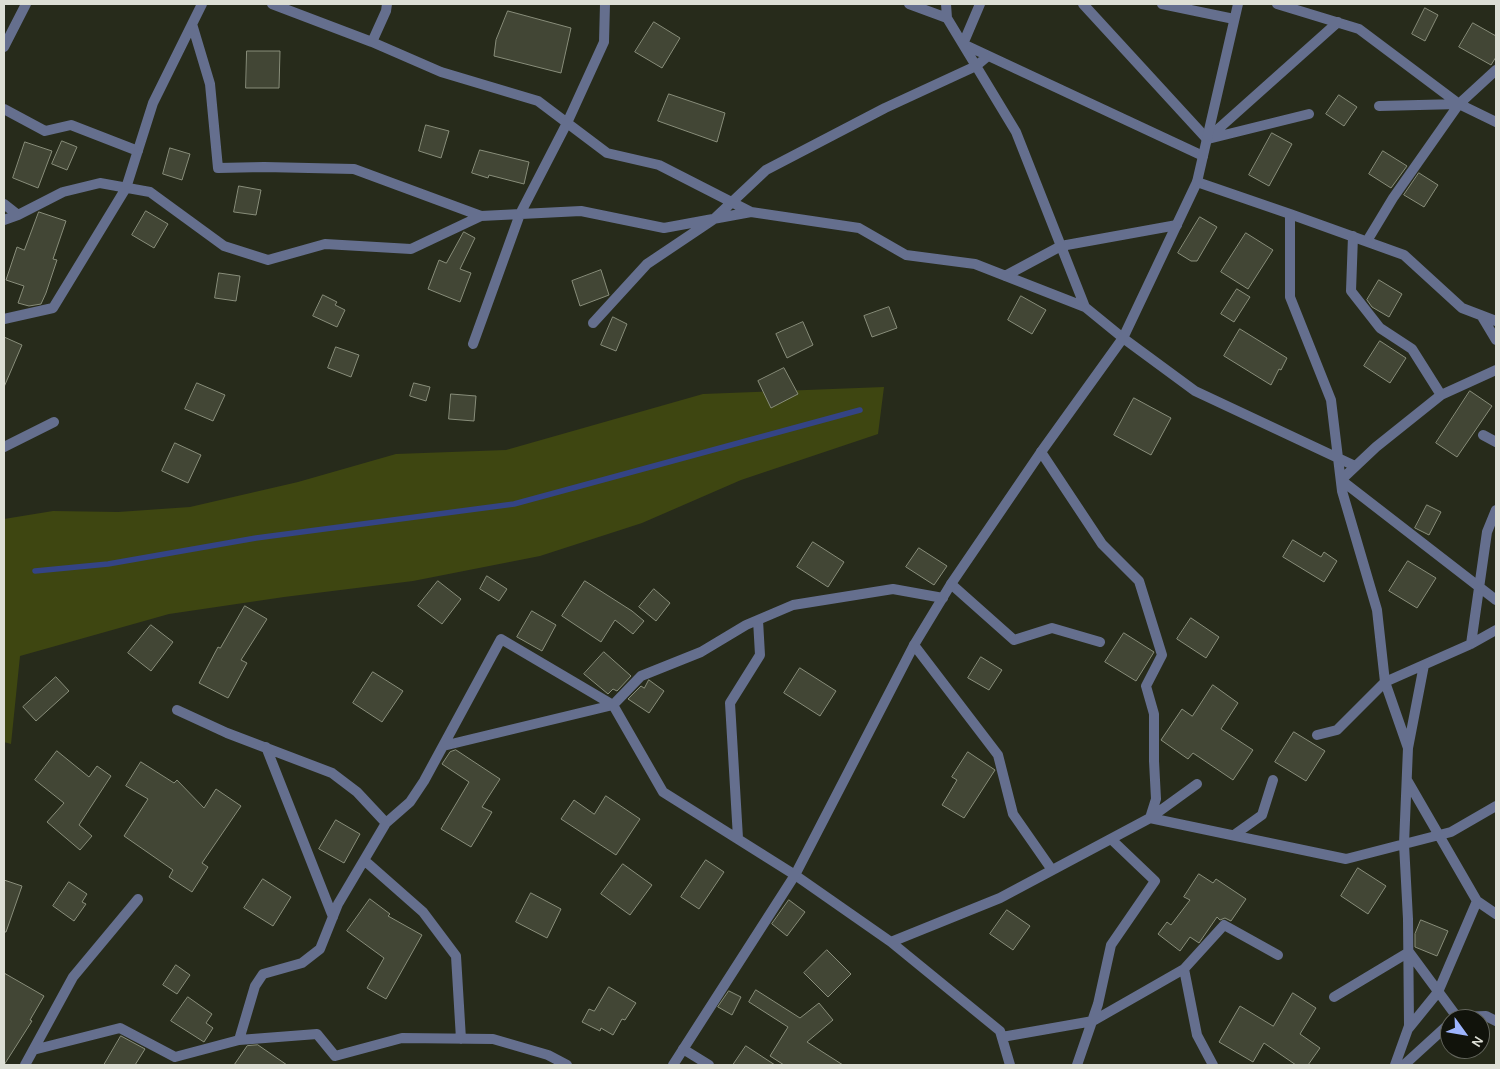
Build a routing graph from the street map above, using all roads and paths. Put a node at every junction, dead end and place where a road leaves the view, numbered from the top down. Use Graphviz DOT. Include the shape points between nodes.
graph roads {
  1 [pos="26,4"];
  2 [pos="202,4"];
  3 [pos="272,4"];
  4 [pos="394,4"];
  5 [pos="605,4"];
  6 [pos="909,4"];
  7 [pos="946,4"];
  8 [pos="980,4"];
  9 [pos="1083,4"];
  10 [pos="1162,4"];
  11 [pos="1238,4"];
  12 [pos="1278,4"];
  13 [pos="387,7"];
  14 [pos="947,18"];
  15 [pos="1234,19"];
  16 [pos="1338,22"];
  17 [pos="192,24"];
  18 [pos="372,42"];
  19 [pos="963,44"];
  20 [pos="4,47"];
  21 [pos="988,56"];
  22 [pos="976,66"];
  23 [pos="1496,70"];
  24 [pos="1459,104"];
  25 [pos="1379,106"];
  26 [pos="4,109"];
  27 [pos="1309,114"];
  28 [pos="1496,122"];
  29 [pos="567,123"];
  30 [pos="1207,139"];
  31 [pos="138,151"];
  32 [pos="1203,156"];
  33 [pos="1197,182"];
  34 [pos="126,188"];
  35 [pos="732,202"];
  36 [pos="4,204"];
  37 [pos="751,212"];
  38 [pos="520,214"];
  39 [pos="1290,214"];
  40 [pos="18,215"];
  41 [pos="481,216"];
  42 [pos="714,219"];
  43 [pos="4,220"];
  44 [pos="1177,225"];
  45 [pos="1354,236"];
  46 [pos="1367,241"];
  47 [pos="1061,246"];
  48 [pos="1005,276"];
  49 [pos="1085,307"];
  50 [pos="1481,315"];
  51 [pos="4,319"];
  52 [pos="1496,321"];
  53 [pos="593,323"];
  54 [pos="1122,338"];
  55 [pos="1496,340"];
  56 [pos="474,344"];
  57 [pos="1496,370"];
  58 [pos="1442,395"];
  59 [pos="54,422"];
  60 [pos="1483,435"];
  61 [pos="1496,442"];
  62 [pos="4,447"];
  63 [pos="1041,452"];
  64 [pos="1339,460"];
  65 [pos="1355,466"];
  66 [pos="1341,480"];
  67 [pos="1496,510"];
  68 [pos="951,584"];
  69 [pos="1479,588"];
  70 [pos="943,598"];
  71 [pos="1496,600"];
  72 [pos="758,620"];
  73 [pos="1496,630"];
  74 [pos="1100,642"];
  75 [pos="1471,644"];
  76 [pos="914,645"];
  77 [pos="1424,665"];
  78 [pos="1385,682"];
  79 [pos="613,705"];
  80 [pos="177,710"];
  81 [pos="1317,735"];
  82 [pos="443,746"];
  83 [pos="266,747"];
  84 [pos="1408,748"];
  85 [pos="1274,780"];
  86 [pos="1407,780"];
  87 [pos="1197,784"];
  88 [pos="1496,806"];
  89 [pos="1150,818"];
  90 [pos="386,823"];
  91 [pos="1439,835"];
  92 [pos="1234,836"];
  93 [pos="738,838"];
  94 [pos="1111,839"];
  95 [pos="1404,844"];
  96 [pos="364,860"];
  97 [pos="1052,870"];
  98 [pos="796,875"];
  99 [pos="138,899"];
  100 [pos="1477,901"];
  101 [pos="1496,914"];
  102 [pos="333,918"];
  103 [pos="891,942"];
  104 [pos="1409,952"];
  105 [pos="1278,955"];
  106 [pos="1184,969"];
  107 [pos="1438,992"];
  108 [pos="1334,997"];
  109 [pos="1448,1009"];
  110 [pos="1093,1021"];
  111 [pos="1407,1032"];
  112 [pos="1440,1033"];
  113 [pos="1002,1037"];
  114 [pos="461,1039"];
  115 [pos="239,1040"];
  116 [pos="683,1049"];
  117 [pos="33,1050"];
  118 [pos="24,1065"];
  119 [pos="567,1065"];
  120 [pos="672,1065"];
  121 [pos="709,1065"];
  122 [pos="1010,1065"];
  123 [pos="1077,1065"];
  124 [pos="1213,1065"];
  125 [pos="1395,1065"];
  126 [pos="1404,1065"];
  1 -- 20 [label="street"];
  2 -- 17 [label="street"];
  3 -- 18 [label="street"];
  4 -- 13 [label="street"];
  5 -- 29 [label="street" via="604,42"];
  6 -- 14 [label="street"];
  7 -- 14 [label="street"];
  8 -- 19 [label="street"];
  9 -- 30 [label="street"];
  10 -- 15 [label="street"];
  11 -- 15 [label="street"];
  12 -- 16 [label="street"];
  13 -- 18 [label="street"];
  14 -- 19 [label="street"];
  15 -- 30 [label="street"];
  16 -- 24 [label="street" via="1359,29"];
  16 -- 30 [label="street"];
  17 -- 31 [label="street" via="153,103"];
  17 -- 41 [label="street" via="210,84 218,168 354,169"];
  18 -- 29 [label="street" via="441,72 538,101"];
  19 -- 21 [label="street"];
  19 -- 22 [label="street"];
  21 -- 22 [label="street"];
  21 -- 32 [label="street"];
  22 -- 35 [label="street" via="885,108 766,170"];
  22 -- 47 [label="street" via="1016,132"];
  23 -- 24 [label="street"];
  24 -- 25 [label="street"];
  24 -- 28 [label="street"];
  24 -- 46 [label="street"];
  26 -- 31 [label="street" via="45,130 71,125"];
  27 -- 30 [label="street"];
  29 -- 35 [label="street" via="607,153 659,165"];
  29 -- 38 [label="street"];
  30 -- 32 [label="street"];
  31 -- 34 [label="street"];
  32 -- 33 [label="street"];
  33 -- 39 [label="street"];
  33 -- 44 [label="street"];
  34 -- 40 [label="street" via="100,183 62,192"];
  34 -- 41 [label="street" via="150,192 224,246 268,260 325,244 411,249"];
  34 -- 51 [label="street" via="53,308"];
  35 -- 37 [label="street"];
  35 -- 42 [label="street"];
  36 -- 40 [label="street"];
  37 -- 42 [label="street"];
  37 -- 48 [label="street" via="859,228 906,255 975,264"];
  38 -- 41 [label="street"];
  38 -- 42 [label="street" via="581,211 664,228"];
  38 -- 56 [label="street"];
  39 -- 45 [label="street"];
  39 -- 64 [label="street" via="1290,297 1332,400"];
  40 -- 43 [label="street"];
  42 -- 53 [label="street" via="647,264"];
  44 -- 47 [label="street"];
  44 -- 54 [label="street"];
  45 -- 46 [label="street"];
  45 -- 58 [label="street" via="1351,291 1380,328 1412,349"];
  46 -- 50 [label="street" via="1404,255 1462,308"];
  47 -- 48 [label="street"];
  47 -- 49 [label="street"];
  48 -- 49 [label="street"];
  49 -- 54 [label="street"];
  50 -- 52 [label="street"];
  50 -- 55 [label="street"];
  54 -- 63 [label="street"];
  54 -- 64 [label="street" via="1196,391"];
  57 -- 58 [label="street"];
  58 -- 65 [label="street"];
  59 -- 62 [label="street"];
  60 -- 61 [label="street"];
  63 -- 68 [label="street"];
  63 -- 89 [label="street" via="1102,544 1139,580 1162,655 1146,686 1154,714 1156,799"];
  64 -- 65 [label="street"];
  64 -- 66 [label="street"];
  65 -- 66 [label="street"];
  66 -- 69 [label="street"];
  66 -- 78 [label="street" via="1377,610"];
  67 -- 69 [label="street" via="1487,532"];
  68 -- 70 [label="street"];
  68 -- 74 [label="street" via="1014,640 1052,628"];
  69 -- 71 [label="street"];
  69 -- 75 [label="street"];
  70 -- 72 [label="street" via="894,589 792,605"];
  70 -- 76 [label="street"];
  72 -- 79 [label="street" via="701,652 641,676"];
  72 -- 93 [label="street" via="760,655 730,703"];
  73 -- 75 [label="street"];
  75 -- 77 [label="street"];
  76 -- 97 [label="street" via="998,755 1013,814"];
  76 -- 98 [label="street"];
  77 -- 78 [label="street"];
  77 -- 84 [label="street"];
  78 -- 81 [label="street" via="1337,730"];
  78 -- 84 [label="street"];
  79 -- 82 [label="street"];
  79 -- 82 [label="street" via="501,639"];
  79 -- 93 [label="street" via="663,792"];
  80 -- 83 [label="street"];
  82 -- 90 [label="street" via="410,802"];
  83 -- 90 [label="street" via="332,773 357,792"];
  83 -- 102 [label="street"];
  84 -- 86 [label="street"];
  85 -- 92 [label="street" via="1262,815"];
  86 -- 91 [label="street"];
  86 -- 95 [label="street"];
  87 -- 89 [label="street"];
  88 -- 91 [label="street" via="1451,832"];
  89 -- 92 [label="street"];
  89 -- 94 [label="street"];
  90 -- 96 [label="street"];
  91 -- 95 [label="street"];
  91 -- 100 [label="street"];
  92 -- 95 [label="street" via="1346,859"];
  93 -- 98 [label="street"];
  94 -- 97 [label="street"];
  94 -- 110 [label="street" via="1155,881 1111,945"];
  95 -- 104 [label="street"];
  96 -- 102 [label="street"];
  96 -- 114 [label="street" via="422,912 456,956"];
  97 -- 103 [label="street" via="1000,898"];
  98 -- 103 [label="street"];
  98 -- 116 [label="street"];
  99 -- 117 [label="street" via="73,977"];
  100 -- 101 [label="street"];
  100 -- 107 [label="street"];
  102 -- 115 [label="street" via="320,949 302,962 262,974 255,986"];
  103 -- 113 [label="street" via="1000,1031"];
  104 -- 107 [label="street"];
  104 -- 108 [label="street"];
  104 -- 111 [label="street"];
  105 -- 106 [label="street" via="1224,925"];
  106 -- 110 [label="street"];
  106 -- 124 [label="street" via="1197,1035"];
  107 -- 109 [label="street"];
  107 -- 111 [label="street"];
  110 -- 113 [label="street"];
  110 -- 123 [label="street"];
  111 -- 125 [label="street"];
  112 -- 126 [label="street"];
  113 -- 122 [label="street"];
  114 -- 115 [label="street" via="402,1038 335,1056 317,1034"];
  114 -- 119 [label="street" via="493,1039 548,1055"];
  115 -- 117 [label="street" via="175,1057 120,1028"];
  116 -- 120 [label="street"];
  116 -- 121 [label="street"];
  117 -- 118 [label="street"];
}
